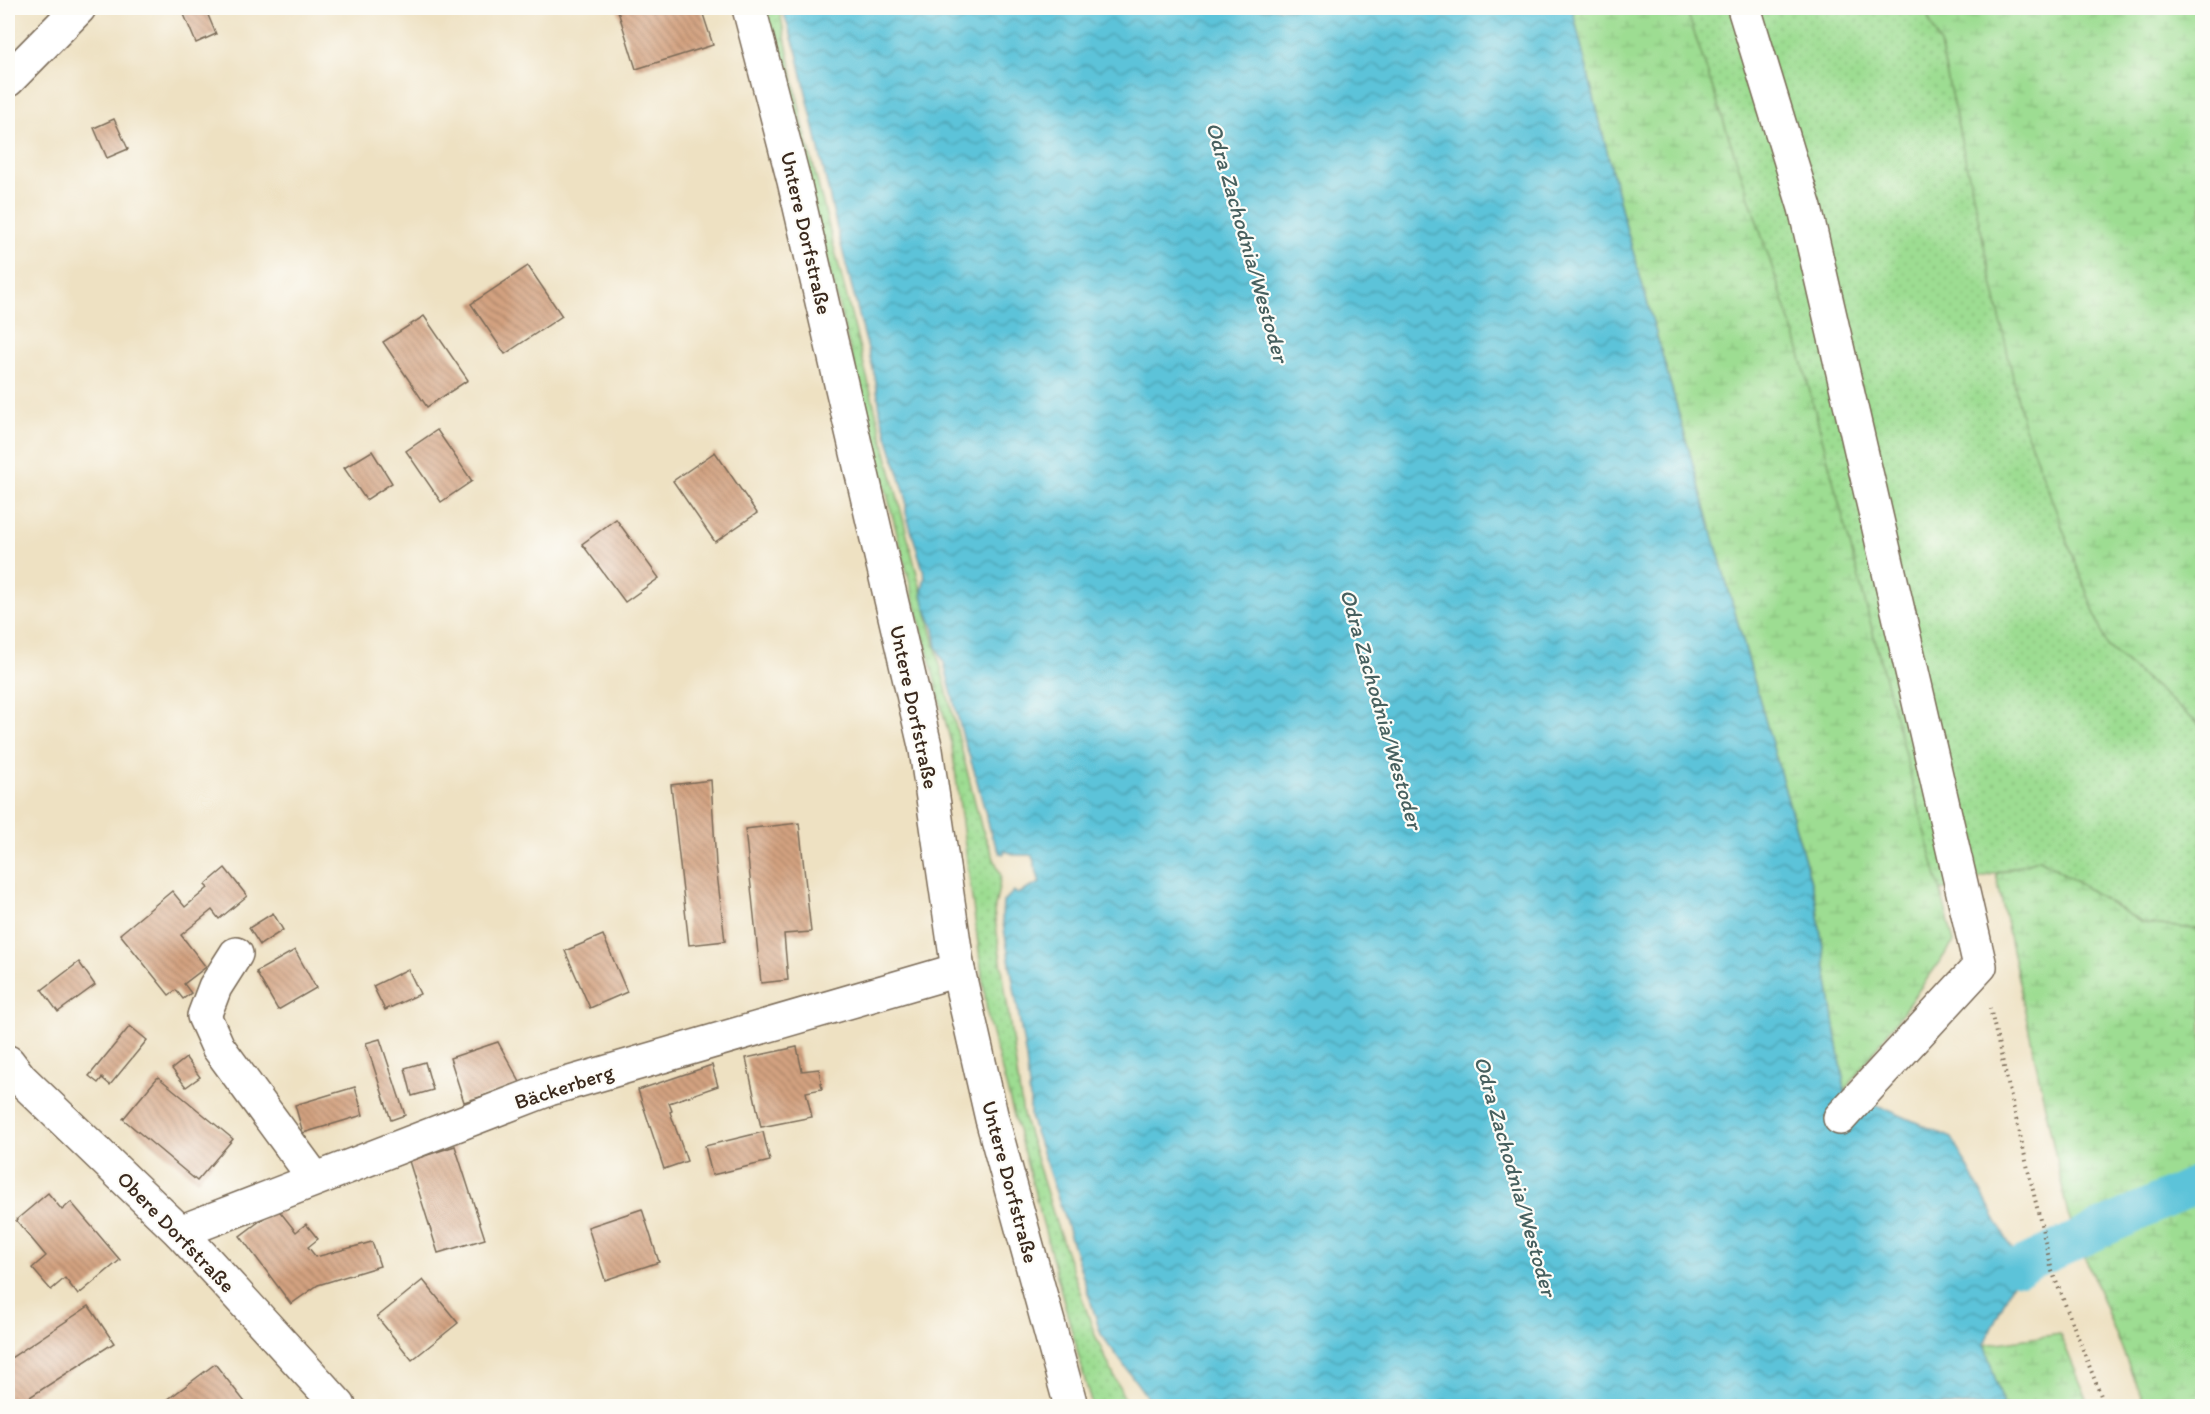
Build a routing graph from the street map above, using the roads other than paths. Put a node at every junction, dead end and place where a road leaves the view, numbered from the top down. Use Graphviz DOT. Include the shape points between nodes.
graph roads {
  1 [pos="79,8"];
  2 [pos="749,8"];
  3 [pos="1744,8"];
  4 [pos="8,80"];
  5 [pos="236,954"];
  6 [pos="958,970"];
  7 [pos="8,1062"];
  8 [pos="1840,1118"];
  9 [pos="315,1179"];
  10 [pos="180,1232"];
  11 [pos="339,1407"];
  12 [pos="1071,1407"];
  1 -- 4 [label="street"];
  2 -- 6 [label="street, Untere Dorfstraße" via="795,181 926,750"];
  3 -- 8 [label="street" via="1805,208 1980,966"];
  5 -- 9 [label="street" via="215,987 204,1016 218,1047"];
  6 -- 9 [label="street, Bäckerberg" via="549,1089"];
  6 -- 12 [label="street, Untere Dorfstraße" via="993,1126"];
  7 -- 10 [label="street, Obere Dorfstraße"];
  9 -- 10 [label="street, Bäckerberg"];
  10 -- 11 [label="street, Obere Dorfstraße"];
}
